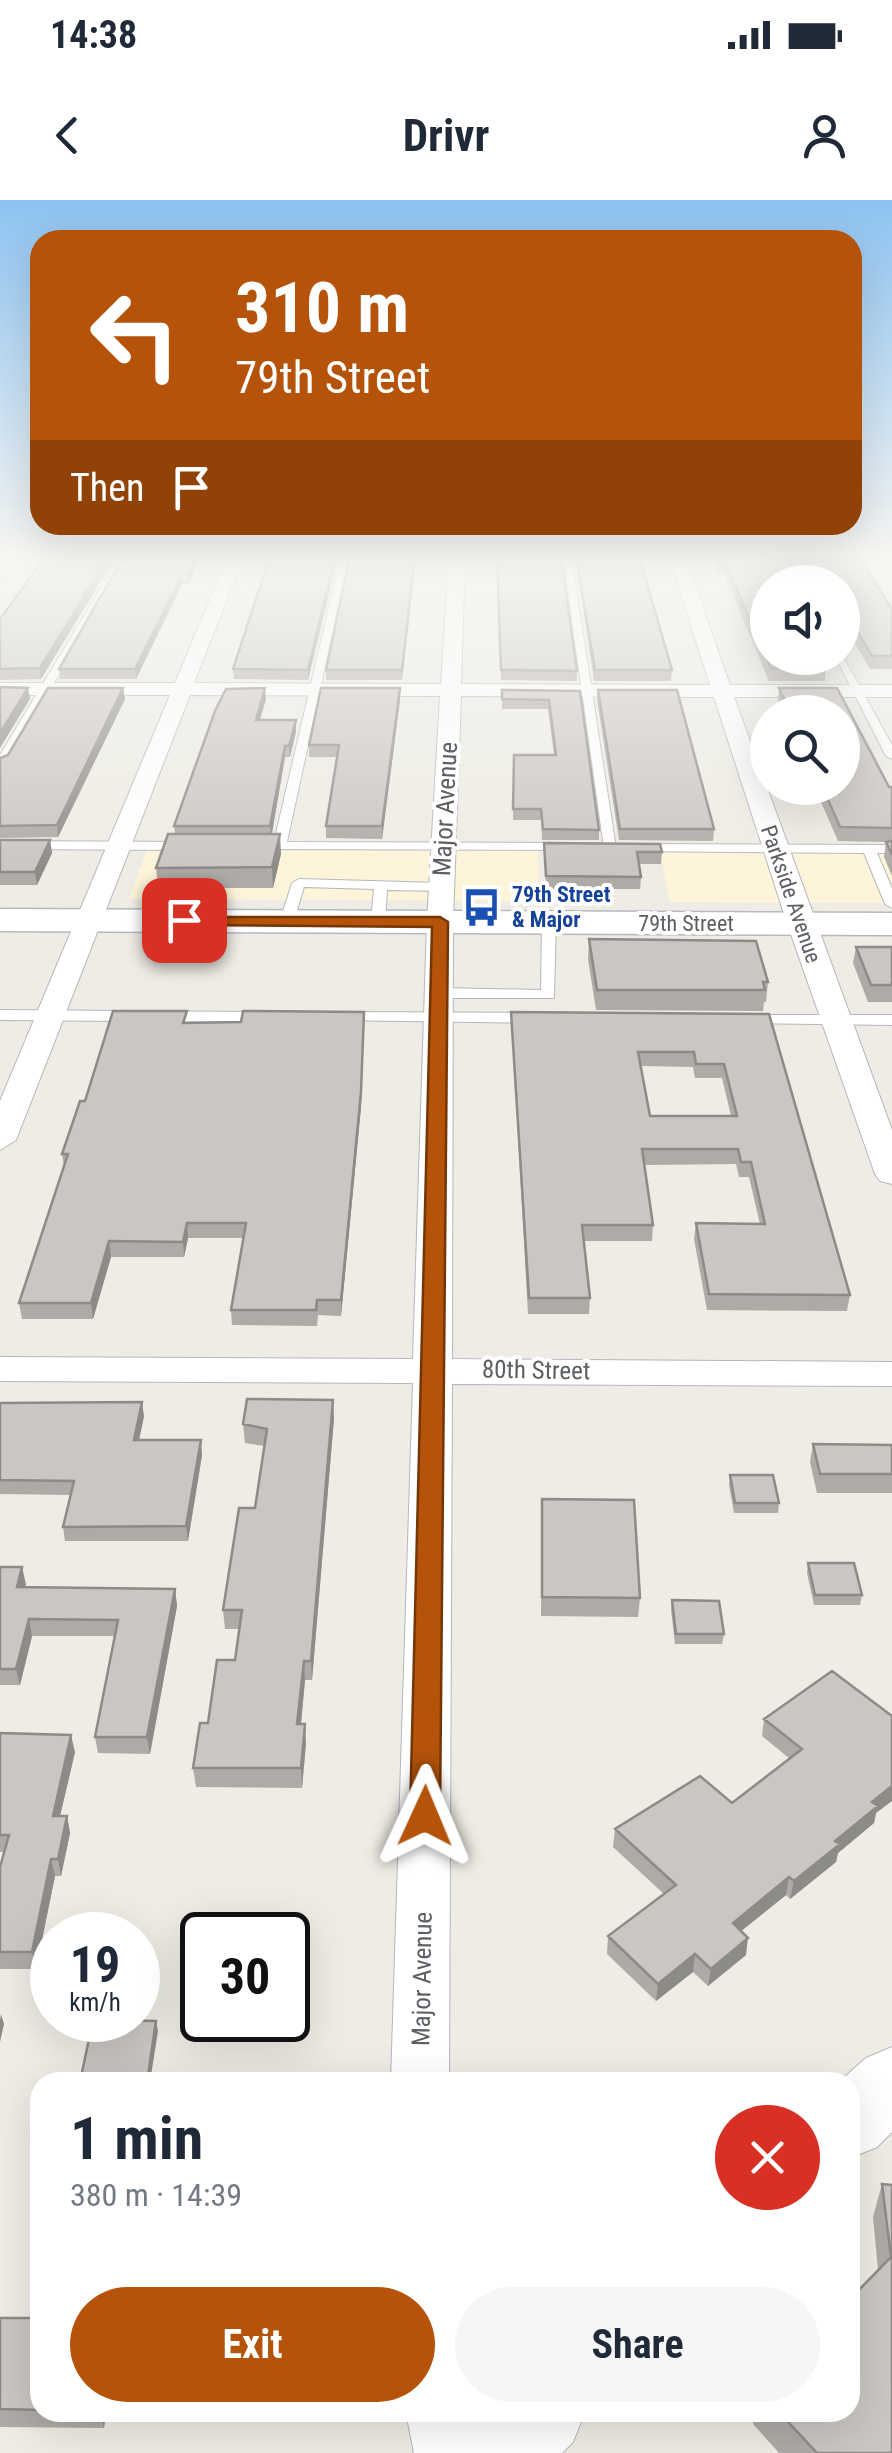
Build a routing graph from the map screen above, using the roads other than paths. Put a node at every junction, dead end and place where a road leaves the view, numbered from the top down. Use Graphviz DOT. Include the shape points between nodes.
graph roads {
  1 [pos="62,661"];
  2 [pos="193,661"];
  3 [pos="322,661"];
  4 [pos="452,661"];
  5 [pos="583,661"];
  6 [pos="714,661"];
  7 [pos="850,675"];
  8 [pos="0,688"];
  9 [pos="46,689"];
  10 [pos="182,689"];
  11 [pos="316,690"];
  12 [pos="450,691"];
  13 [pos="588,691"];
  14 [pos="724,691"];
  15 [pos="858,691"];
  16 [pos="892,691"];
  17 [pos="892,756"];
  18 [pos="0,765"];
  19 [pos="0,845"];
  20 [pos="118,845"];
  21 [pos="206,846"];
  22 [pos="243,846"];
  23 [pos="280,846"];
  24 [pos="443,847"];
  25 [pos="610,848"];
  26 [pos="775,848"];
  27 [pos="892,849"];
  28 [pos="872,855"];
  29 [pos="380,884"];
  30 [pos="441,904"];
  31 [pos="892,904"];
  32 [pos="0,920"];
  33 [pos="87,920"];
  34 [pos="287,921"];
  35 [pos="378,922"];
  36 [pos="549,922"];
  37 [pos="800,924"];
  38 [pos="892,924"];
  39 [pos="438,1006"];
  40 [pos="0,1015"];
  41 [pos="49,1016"];
  42 [pos="280,1017"];
  43 [pos="320,1017"];
  44 [pos="552,1018"];
  45 [pos="724,1020"];
  46 [pos="836,1020"];
  47 [pos="892,1020"];
  48 [pos="0,1140"];
  49 [pos="892,1174"];
  50 [pos="0,1368"];
  51 [pos="433,1368"];
  52 [pos="892,1374"];
  53 [pos="420,2072"];
  54 [pos="892,2082"];
  55 [pos="860,2112"];
  56 [pos="442,2422"];
  57 [pos="533,2422"];
  58 [pos="448,2453"];
  59 [pos="500,2453"];
  1 -- 9 [label="lane"];
  2 -- 10 [label="street"];
  3 -- 11 [label="lane"];
  4 -- 12 [label="street, Major Avenue"];
  5 -- 13 [label="lane"];
  6 -- 14 [label="street, Parkside Avenue"];
  7 -- 15 [label="lane"];
  8 -- 9 [label="street"];
  9 -- 10 [label="street"];
  9 -- 18 [label="lane"];
  10 -- 11 [label="street"];
  10 -- 20 [label="street"];
  11 -- 12 [label="street"];
  11 -- 23 [label="lane"];
  12 -- 13 [label="street"];
  12 -- 24 [label="street, Major Avenue"];
  13 -- 14 [label="street"];
  13 -- 25 [label="lane"];
  14 -- 15 [label="street"];
  14 -- 26 [label="street, Parkside Avenue"];
  15 -- 16 [label="street"];
  15 -- 17 [label="lane"];
  19 -- 20 [label="lane"];
  20 -- 21 [label="lane"];
  20 -- 33 [label="street"];
  22 -- 23 [label="lane"];
  23 -- 24 [label="lane"];
  24 -- 25 [label="lane"];
  24 -- 30 [label="street, Major Avenue"];
  25 -- 26 [label="lane"];
  26 -- 28 [label="lane" via="829,848 842,861"];
  26 -- 37 [label="street, Parkside Avenue"];
  27 -- 28 [label="lane"];
  28 -- 31 [label="lane"];
  29 -- 30 [label="lane"];
  29 -- 34 [label="lane" via="299,883"];
  29 -- 35 [label="lane"];
  30 -- 35 [label="main road, 79th Street"];
  30 -- 36 [label="main road, 79th Street"];
  30 -- 39 [label="street, Major Avenue"];
  32 -- 33 [label="main road, 79th Street"];
  33 -- 34 [label="main road, 79th Street"];
  33 -- 41 [label="street"];
  34 -- 35 [label="main road, 79th Street"];
  36 -- 37 [label="main road, 79th Street"];
  36 -- 39 [label="lane" via="549,995"];
  37 -- 38 [label="main road, 79th Street"];
  37 -- 46 [label="street, Parkside Avenue"];
  39 -- 43 [label="lane"];
  39 -- 44 [label="lane"];
  39 -- 51 [label="street, Major Avenue"];
  40 -- 41 [label="lane"];
  41 -- 42 [label="lane"];
  41 -- 48 [label="street"];
  45 -- 46 [label="lane"];
  46 -- 47 [label="lane"];
  46 -- 49 [label="street, Parkside Avenue"];
  50 -- 51 [label="street, 80th Street"];
  51 -- 52 [label="street, 80th Street"];
  51 -- 53 [label="street, Major Avenue"];
  54 -- 55 [label="street"];
  56 -- 58 [label="street"];
  57 -- 59 [label="street"];
}
